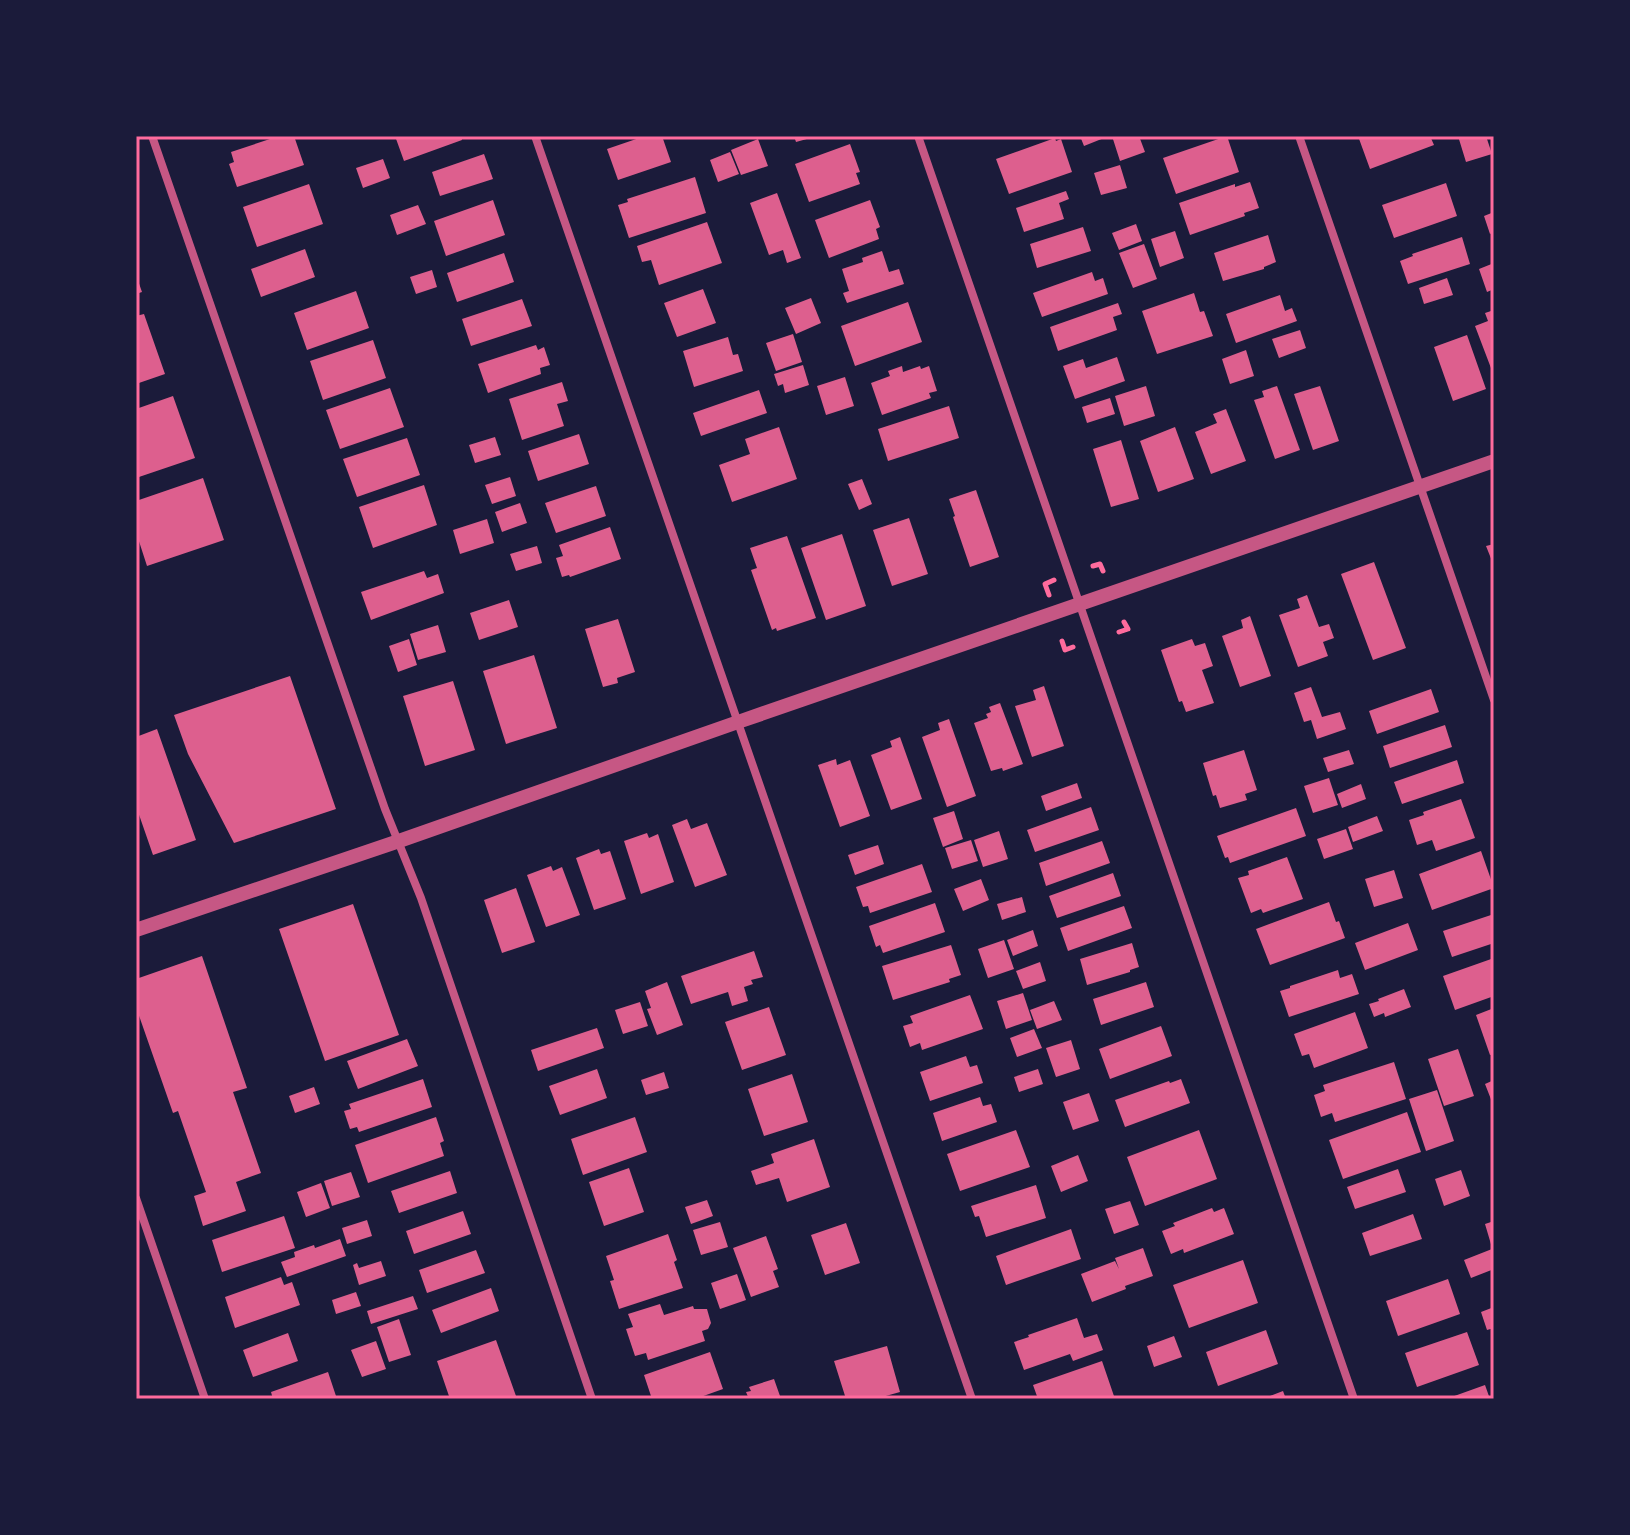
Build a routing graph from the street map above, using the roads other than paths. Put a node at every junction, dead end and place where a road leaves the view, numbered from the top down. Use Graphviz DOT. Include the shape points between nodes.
graph roads {
  1 [pos="152,136"];
  2 [pos="535,136"];
  3 [pos="918,136"];
  4 [pos="1299,136"];
  5 [pos="1494,461"];
  6 [pos="1420,486"];
  7 [pos="1080,603"];
  8 [pos="1494,700"];
  9 [pos="738,722"];
  10 [pos="399,841"];
  11 [pos="136,930"];
  12 [pos="136,1198"];
  13 [pos="205,1399"];
  14 [pos="592,1399"];
  15 [pos="972,1399"];
  16 [pos="1354,1399"];
  1 -- 10 [label="street"];
  2 -- 9 [label="street"];
  3 -- 7 [label="street"];
  4 -- 6 [label="street"];
  5 -- 6 [label="street"];
  6 -- 7 [label="street"];
  6 -- 8 [label="street"];
  7 -- 9 [label="street"];
  7 -- 16 [label="street"];
  9 -- 10 [label="street"];
  9 -- 15 [label="street"];
  10 -- 11 [label="street"];
  10 -- 14 [label="street"];
  12 -- 13 [label="street"];
}
